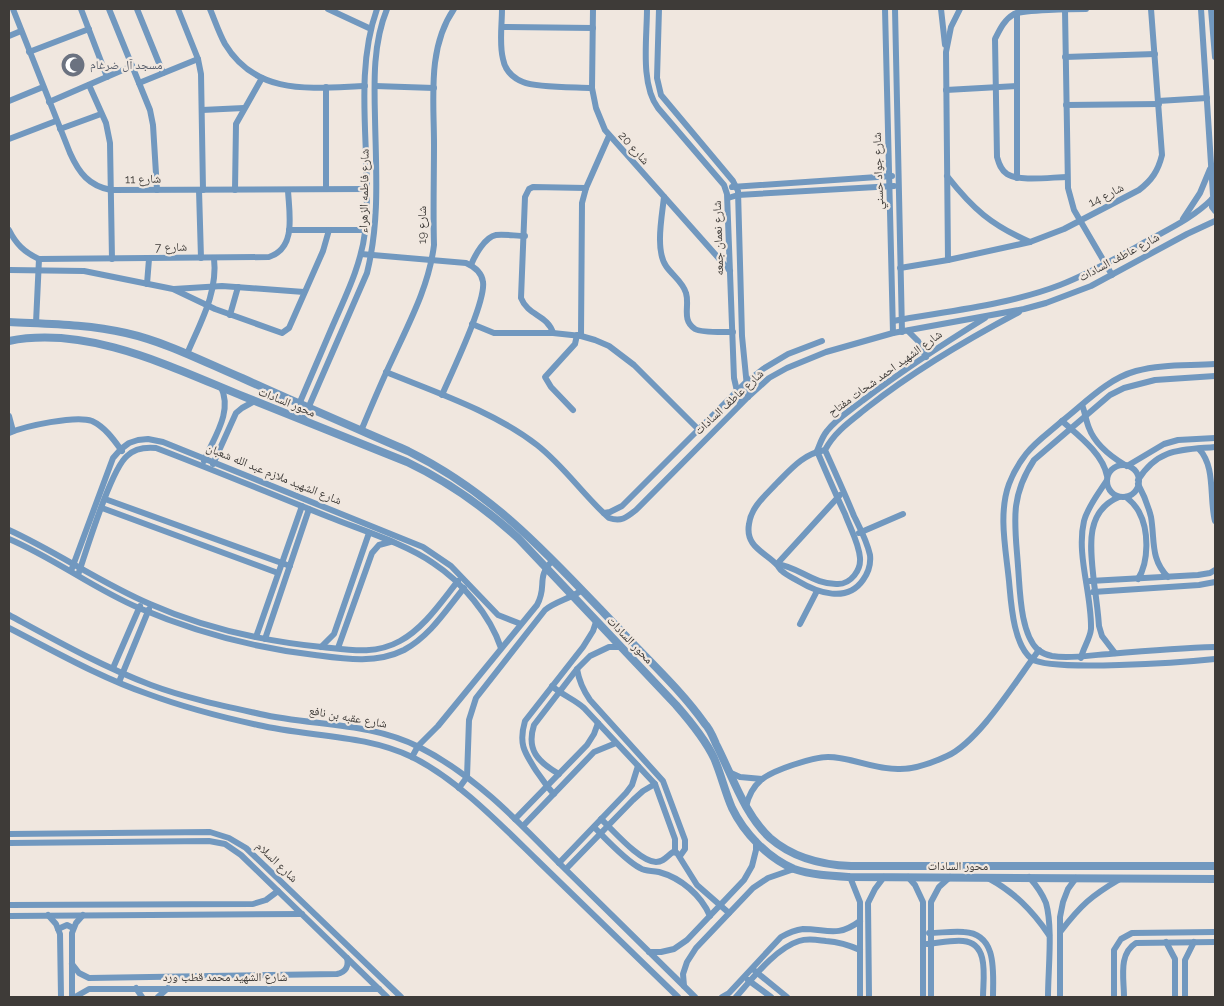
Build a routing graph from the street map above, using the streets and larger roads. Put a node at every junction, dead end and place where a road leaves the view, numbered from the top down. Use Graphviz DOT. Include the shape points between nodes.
graph roads {
  1 [pos="13,9"];
  2 [pos="81,9"];
  3 [pos="109,9"];
  4 [pos="137,9"];
  5 [pos="178,9"];
  6 [pos="210,9"];
  7 [pos="328,9"];
  8 [pos="377,9"];
  9 [pos="387,9"];
  10 [pos="454,9"];
  11 [pos="502,9"];
  12 [pos="593,9"];
  13 [pos="647,9"];
  14 [pos="659,9"];
  15 [pos="885,9"];
  16 [pos="895,9"];
  17 [pos="941,9"];
  18 [pos="960,9"];
  19 [pos="1086,9"];
  20 [pos="1151,9"];
  21 [pos="1201,9"];
  22 [pos="1211,9"];
  23 [pos="1064,10"];
  24 [pos="1016,13"];
  25 [pos="659,19"];
  26 [pos="647,21"];
  27 [pos="1214,24"];
  28 [pos="502,27"];
  29 [pos="593,28"];
  30 [pos="89,29"];
  31 [pos="371,29"];
  32 [pos="21,31"];
  33 [pos="9,36"];
  34 [pos="29,52"];
  35 [pos="946,52"];
  36 [pos="1155,54"];
  37 [pos="1215,56"];
  38 [pos="1065,57"];
  39 [pos="198,59"];
  40 [pos="132,66"];
  41 [pos="163,73"];
  42 [pos="107,77"];
  43 [pos="262,78"];
  44 [pos="139,83"];
  45 [pos="89,85"];
  46 [pos="365,85"];
  47 [pos="375,86"];
  48 [pos="1017,86"];
  49 [pos="43,87"];
  50 [pos="326,87"];
  51 [pos="434,88"];
  52 [pos="592,88"];
  53 [pos="996,88"];
  54 [pos="946,90"];
  55 [pos="1207,98"];
  56 [pos="9,101"];
  57 [pos="49,102"];
  58 [pos="1158,103"];
  59 [pos="1066,105"];
  60 [pos="244,108"];
  61 [pos="202,110"];
  62 [pos="102,114"];
  63 [pos="56,120"];
  64 [pos="60,129"];
  65 [pos="609,136"];
  66 [pos="9,139"];
  67 [pos="1211,165"];
  68 [pos="890,176"];
  69 [pos="898,176"];
  70 [pos="947,176"];
  71 [pos="1067,176"];
  72 [pos="1018,178"];
  73 [pos="736,186"];
  74 [pos="890,186"];
  75 [pos="898,186"];
  76 [pos="586,188"];
  77 [pos="726,188"];
  78 [pos="326,189"];
  79 [pos="366,189"];
  80 [pos="112,190"];
  81 [pos="157,190"];
  82 [pos="201,190"];
  83 [pos="235,190"];
  84 [pos="288,190"];
  85 [pos="738,195"];
  86 [pos="1213,195"];
  87 [pos="664,197"];
  88 [pos="728,198"];
  89 [pos="1215,211"];
  90 [pos="1080,221"];
  91 [pos="1215,221"];
  92 [pos="1181,222"];
  93 [pos="9,230"];
  94 [pos="289,230"];
  95 [pos="329,230"];
  96 [pos="365,230"];
  97 [pos="525,236"];
  98 [pos="1030,242"];
  99 [pos="361,254"];
  100 [pos="371,255"];
  101 [pos="201,258"];
  102 [pos="214,258"];
  103 [pos="39,259"];
  104 [pos="112,259"];
  105 [pos="149,259"];
  106 [pos="948,260"];
  107 [pos="432,261"];
  108 [pos="1106,264"];
  109 [pos="471,265"];
  110 [pos="900,268"];
  111 [pos="9,270"];
  112 [pos="38,270"];
  113 [pos="730,271"];
  114 [pos="1112,274"];
  115 [pos="147,284"];
  116 [pos="214,286"];
  117 [pos="238,287"];
  118 [pos="173,289"];
  119 [pos="304,292"];
  120 [pos="207,306"];
  121 [pos="1024,309"];
  122 [pos="230,315"];
  123 [pos="990,315"];
  124 [pos="902,319"];
  125 [pos="893,320"];
  126 [pos="9,322"];
  127 [pos="36,323"];
  128 [pos="472,324"];
  129 [pos="905,331"];
  130 [pos="733,332"];
  131 [pos="553,333"];
  132 [pos="893,334"];
  133 [pos="579,336"];
  134 [pos="9,341"];
  135 [pos="822,341"];
  136 [pos="187,354"];
  137 [pos="925,355"];
  138 [pos="930,362"];
  139 [pos="1215,364"];
  140 [pos="763,369"];
  141 [pos="386,372"];
  142 [pos="1215,376"];
  143 [pos="769,378"];
  144 [pos="745,383"];
  145 [pos="221,387"];
  146 [pos="736,392"];
  147 [pos="442,395"];
  148 [pos="748,397"];
  149 [pos="256,401"];
  150 [pos="299,404"];
  151 [pos="740,404"];
  152 [pos="1082,405"];
  153 [pos="309,408"];
  154 [pos="573,410"];
  155 [pos="9,416"];
  156 [pos="294,416"];
  157 [pos="1086,416"];
  158 [pos="303,420"];
  159 [pos="1062,421"];
  160 [pos="1070,428"];
  161 [pos="698,430"];
  162 [pos="362,431"];
  163 [pos="10,433"];
  164 [pos="1215,438"];
  165 [pos="1215,447"];
  166 [pos="121,449"];
  167 [pos="1199,449"];
  168 [pos="825,450"];
  169 [pos="817,451"];
  170 [pos="126,456"];
  171 [pos="205,458"];
  172 [pos="214,462"];
  173 [pos="202,466"];
  174 [pos="1127,466"];
  175 [pos="211,470"];
  176 [pos="1107,478"];
  177 [pos="1138,482"];
  178 [pos="843,491"];
  179 [pos="837,497"];
  180 [pos="1123,497"];
  181 [pos="105,499"];
  182 [pos="302,506"];
  183 [pos="102,508"];
  184 [pos="309,509"];
  185 [pos="604,513"];
  186 [pos="903,514"];
  187 [pos="1215,521"];
  188 [pos="9,530"];
  189 [pos="862,532"];
  190 [pos="369,533"];
  191 [pos="854,535"];
  192 [pos="9,539"];
  193 [pos="390,542"];
  194 [pos="553,560"];
  195 [pos="281,564"];
  196 [pos="777,564"];
  197 [pos="290,566"];
  198 [pos="72,568"];
  199 [pos="545,568"];
  200 [pos="1215,570"];
  201 [pos="79,572"];
  202 [pos="278,572"];
  203 [pos="462,576"];
  204 [pos="1168,577"];
  205 [pos="1138,579"];
  206 [pos="1094,581"];
  207 [pos="1086,582"];
  208 [pos="1215,582"];
  209 [pos="457,583"];
  210 [pos="468,583"];
  211 [pos="463,590"];
  212 [pos="582,590"];
  213 [pos="817,591"];
  214 [pos="1095,592"];
  215 [pos="1087,593"];
  216 [pos="574,597"];
  217 [pos="142,600"];
  218 [pos="139,608"];
  219 [pos="149,608"];
  220 [pos="9,615"];
  221 [pos="596,622"];
  222 [pos="521,624"];
  223 [pos="800,624"];
  224 [pos="9,628"];
  225 [pos="256,637"];
  226 [pos="265,639"];
  227 [pos="321,646"];
  228 [pos="1215,646"];
  229 [pos="620,647"];
  230 [pos="338,648"];
  231 [pos="501,648"];
  232 [pos="1038,650"];
  233 [pos="1115,653"];
  234 [pos="1081,656"];
  235 [pos="91,658"];
  236 [pos="1032,659"];
  237 [pos="1215,659"];
  238 [pos="1082,666"];
  239 [pos="87,668"];
  240 [pos="113,668"];
  241 [pos="577,669"];
  242 [pos="123,673"];
  243 [pos="119,682"];
  244 [pos="552,686"];
  245 [pos="559,692"];
  246 [pos="598,723"];
  247 [pos="616,743"];
  248 [pos="418,746"];
  249 [pos="412,757"];
  250 [pos="638,766"];
  251 [pos="731,773"];
  252 [pos="559,774"];
  253 [pos="467,777"];
  254 [pos="762,779"];
  255 [pos="655,784"];
  256 [pos="546,787"];
  257 [pos="459,788"];
  258 [pos="554,794"];
  259 [pos="746,807"];
  260 [pos="515,819"];
  261 [pos="601,819"];
  262 [pos="523,826"];
  263 [pos="608,826"];
  264 [pos="594,827"];
  265 [pos="127,833"];
  266 [pos="601,833"];
  267 [pos="9,834"];
  268 [pos="128,841"];
  269 [pos="9,842"];
  270 [pos="756,842"];
  271 [pos="678,854"];
  272 [pos="659,862"];
  273 [pos="559,863"];
  274 [pos="1008,866"];
  275 [pos="1129,866"];
  276 [pos="1215,866"];
  277 [pos="566,869"];
  278 [pos="794,869"];
  279 [pos="658,872"];
  280 [pos="850,877"];
  281 [pos="884,877"];
  282 [pos="908,877"];
  283 [pos="950,877"];
  284 [pos="987,877"];
  285 [pos="1008,877"];
  286 [pos="1029,877"];
  287 [pos="1076,878"];
  288 [pos="1120,879"];
  289 [pos="1130,879"];
  290 [pos="1215,879"];
  291 [pos="278,892"];
  292 [pos="9,905"];
  293 [pos="721,905"];
  294 [pos="729,913"];
  295 [pos="302,914"];
  296 [pos="48,915"];
  297 [pos="83,915"];
  298 [pos="9,916"];
  299 [pos="710,916"];
  300 [pos="860,921"];
  301 [pos="73,928"];
  302 [pos="58,929"];
  303 [pos="1061,932"];
  304 [pos="1215,932"];
  305 [pos="931,933"];
  306 [pos="923,934"];
  307 [pos="1049,935"];
  308 [pos="860,936"];
  309 [pos="868,937"];
  310 [pos="1166,942"];
  311 [pos="1194,942"];
  312 [pos="1215,942"];
  313 [pos="931,943"];
  314 [pos="923,944"];
  315 [pos="860,950"];
  316 [pos="649,952"];
  317 [pos="347,958"];
  318 [pos="72,964"];
  319 [pos="751,968"];
  320 [pos="758,974"];
  321 [pos="744,976"];
  322 [pos="751,981"];
  323 [pos="684,986"];
  324 [pos="136,988"];
  325 [pos="168,988"];
  326 [pos="379,989"];
  327 [pos="61,997"];
  328 [pos="73,997"];
  329 [pos="142,997"];
  330 [pos="158,997"];
  331 [pos="387,997"];
  332 [pos="401,997"];
  333 [pos="678,997"];
  334 [pos="694,997"];
  335 [pos="722,997"];
  336 [pos="736,997"];
  337 [pos="771,997"];
  338 [pos="787,997"];
  339 [pos="860,997"];
  340 [pos="869,997"];
  341 [pos="923,997"];
  342 [pos="931,997"];
  343 [pos="984,997"];
  344 [pos="992,997"];
  345 [pos="1048,997"];
  346 [pos="1060,997"];
  347 [pos="1114,997"];
  348 [pos="1124,997"];
  349 [pos="1175,997"];
  350 [pos="1185,997"];
  1 -- 32 [label="street, شارع 11"];
  2 -- 30 [label="street"];
  3 -- 40 [label="street"];
  4 -- 41 [label="street"];
  5 -- 39 [label="street"];
  6 -- 43 [label="street" via="233,55"];
  7 -- 31 [label="street"];
  8 -- 31 [label="street, شارع فاطمه الزهراء"];
  9 -- 47 [label="street, شارع فاطمه الزهراء" via="379,37"];
  10 -- 51 [label="street, شارع 19" via="440,38"];
  11 -- 28 [label="street"];
  12 -- 29 [label="street, شارع 20"];
  13 -- 26 [label="street, شارع نعمان جمعه"];
  14 -- 25 [label="street, شارع نعمان جمعه"];
  15 -- 68 [label="street, شارع جواد حسني"];
  16 -- 69 [label="street, شارع جواد حسني"];
  17 -- 35 [label="street"];
  18 -- 35 [label="street" via="951,27"];
  19 -- 23 [label="street"];
  20 -- 36 [label="street, شارع 14"];
  21 -- 55 [label="street"];
  22 -- 27 [label="street"];
  23 -- 24 [label="street"];
  23 -- 38 [label="street"];
  24 -- 48 [label="street"];
  24 -- 53 [label="street" via="1007,20 995,39"];
  25 -- 26 [label="street"];
  25 -- 73 [label="street, شارع نعمان جمعه" via="658,78 661,95"];
  26 -- 77 [label="street, شارع نعمان جمعه" via="649,94"];
  27 -- 37 [label="street"];
  28 -- 29 [label="street"];
  28 -- 52 [label="street" via="503,62 516,79 529,84"];
  29 -- 52 [label="street, شارع 20"];
  30 -- 34 [label="street"];
  30 -- 42 [label="street"];
  31 -- 46 [label="street, شارع فاطمه الزهراء"];
  32 -- 33 [label="street"];
  32 -- 34 [label="street, شارع 11"];
  34 -- 49 [label="street, شارع 11"];
  35 -- 54 [label="street"];
  36 -- 38 [label="street"];
  36 -- 58 [label="street, شارع 14"];
  38 -- 59 [label="street"];
  39 -- 41 [label="street"];
  39 -- 61 [label="street"];
  40 -- 42 [label="street"];
  40 -- 44 [label="street"];
  41 -- 44 [label="street"];
  42 -- 45 [label="street"];
  43 -- 50 [label="street" via="289,87"];
  43 -- 60 [label="street"];
  44 -- 81 [label="street" via="153,125"];
  45 -- 57 [label="street"];
  45 -- 62 [label="street"];
  46 -- 47 [label="street"];
  46 -- 47 [label="street"];
  46 -- 50 [label="street"];
  46 -- 79 [label="street, شارع فاطمه الزهراء"];
  47 -- 51 [label="street"];
  47 -- 100 [label="street, شارع فاطمه الزهراء" via="376,217"];
  48 -- 53 [label="street"];
  48 -- 72 [label="street"];
  49 -- 56 [label="street"];
  49 -- 57 [label="street, شارع 11"];
  50 -- 78 [label="street"];
  51 -- 107 [label="street, شارع 19"];
  52 -- 65 [label="street, شارع 20" via="599,118"];
  53 -- 54 [label="street"];
  53 -- 72 [label="street" via="997,157 1000,167"];
  54 -- 70 [label="street"];
  55 -- 58 [label="street"];
  55 -- 67 [label="street"];
  57 -- 63 [label="street, شارع 11"];
  58 -- 59 [label="street"];
  58 -- 90 [label="street, شارع 14" via="1162,155 1154,175 1139,190"];
  59 -- 71 [label="street"];
  60 -- 61 [label="street"];
  60 -- 83 [label="street" via="236,124"];
  61 -- 82 [label="street"];
  62 -- 64 [label="street"];
  62 -- 80 [label="street" via="110,143"];
  63 -- 64 [label="street, شارع 11"];
  63 -- 66 [label="street"];
  64 -- 80 [label="street, شارع 11" via="80,172 94,185"];
  65 -- 76 [label="street"];
  65 -- 87 [label="street, شارع 20"];
  67 -- 86 [label="street"];
  67 -- 92 [label="street" via="1200,193"];
  68 -- 69 [label="street"];
  68 -- 73 [label="street"];
  68 -- 74 [label="street, شارع جواد حسني"];
  69 -- 75 [label="street, شارع جواد حسني"];
  70 -- 98 [label="street" via="983,216"];
  70 -- 106 [label="street"];
  71 -- 72 [label="street"];
  71 -- 90 [label="street" via="1070,199"];
  73 -- 77 [label="street"];
  73 -- 85 [label="street, شارع نعمان جمعه"];
  74 -- 75 [label="street"];
  74 -- 85 [label="street"];
  74 -- 125 [label="street, شارع جواد حسني"];
  75 -- 110 [label="street, شارع جواد حسني"];
  76 -- 97 [label="street" via="538,186 529,189 525,197"];
  76 -- 133 [label="street" via="581,219"];
  77 -- 88 [label="street, شارع نعمان جمعه"];
  78 -- 79 [label="street, شارع 11"];
  78 -- 84 [label="street, شارع 11"];
  79 -- 96 [label="street, شارع فاطمه الزهراء"];
  80 -- 81 [label="street, شارع 11"];
  80 -- 104 [label="street"];
  81 -- 82 [label="street, شارع 11"];
  82 -- 83 [label="street, شارع 11"];
  82 -- 101 [label="street"];
  83 -- 84 [label="street, شارع 11"];
  84 -- 94 [label="street, شارع 7"];
  85 -- 88 [label="street"];
  85 -- 144 [label="street, شارع نعمان جمعه"];
  86 -- 89 [label="street"];
  86 -- 92 [label="street, شارع عاطف السادات" via="1195,214"];
  87 -- 113 [label="street, شارع 20"];
  87 -- 130 [label="street" via="661,256 686,292 689,323 699,331"];
  88 -- 113 [label="street, شارع نعمان جمعه"];
  90 -- 98 [label="street, شارع 14"];
  90 -- 108 [label="street"];
  91 -- 114 [label="street, شارع عاطف السادات"];
  92 -- 108 [label="street, شارع عاطف السادات"];
  93 -- 103 [label="street" via="18,245"];
  94 -- 95 [label="street"];
  94 -- 102 [label="street, شارع 7" via="286,245 274,256"];
  95 -- 96 [label="street"];
  95 -- 119 [label="street" via="323,252"];
  96 -- 99 [label="street, شارع فاطمه الزهراء"];
  97 -- 109 [label="street" via="490,238"];
  97 -- 131 [label="street" via="521,298 528,309 549,324"];
  98 -- 106 [label="street, شارع 14"];
  99 -- 100 [label="street"];
  99 -- 150 [label="street, شارع فاطمه الزهراء"];
  100 -- 107 [label="street"];
  100 -- 153 [label="street, شارع فاطمه الزهراء" via="367,273"];
  101 -- 102 [label="street, شارع 7"];
  101 -- 105 [label="street, شارع 7"];
  102 -- 116 [label="street"];
  103 -- 104 [label="street, شارع 7"];
  103 -- 112 [label="street"];
  104 -- 105 [label="street, شارع 7"];
  105 -- 115 [label="street"];
  106 -- 110 [label="street, شارع 14"];
  107 -- 109 [label="street"];
  107 -- 141 [label="street, شارع 19" via="421,297"];
  108 -- 114 [label="street"];
  108 -- 124 [label="street, شارع عاطف السادات" via="1037,293"];
  109 -- 128 [label="street" via="482,277 483,287"];
  110 -- 124 [label="street, شارع جواد حسني"];
  111 -- 112 [label="street"];
  112 -- 115 [label="street" via="91,272"];
  112 -- 127 [label="street"];
  113 -- 130 [label="street, شارع نعمان جمعه"];
  114 -- 121 [label="street, شارع عاطف السادات" via="1069,295"];
  115 -- 118 [label="street"];
  116 -- 117 [label="street"];
  116 -- 118 [label="street"];
  116 -- 120 [label="street"];
  117 -- 119 [label="street"];
  117 -- 122 [label="street"];
  118 -- 120 [label="street"];
  119 -- 122 [label="street" via="288,328 282,333"];
  120 -- 122 [label="street"];
  120 -- 136 [label="street"];
  121 -- 123 [label="street, شارع عاطف السادات"];
  121 -- 138 [label="street, شارع الشهيد احمد شحات مفتاح"];
  123 -- 129 [label="street, شارع عاطف السادات"];
  123 -- 137 [label="street, شارع الشهيد احمد شحات مفتاح"];
  124 -- 125 [label="street, شارع عاطف السادات"];
  124 -- 129 [label="street, شارع جواد حسني"];
  125 -- 132 [label="street, شارع جواد حسني"];
  126 -- 127 [label="street, محور السادات"];
  127 -- 136 [label="street, محور السادات" via="87,326 126,333"];
  128 -- 131 [label="street" via="494,333"];
  128 -- 147 [label="street"];
  129 -- 132 [label="street, شارع عاطف السادات"];
  129 -- 137 [label="street" via="918,342"];
  130 -- 146 [label="street, شارع نعمان جمعه"];
  131 -- 133 [label="street"];
  132 -- 143 [label="street, شارع عاطف السادات" via="806,359"];
  133 -- 154 [label="street" via="545,377"];
  133 -- 161 [label="street" via="596,340 622,355"];
  134 -- 145 [label="street, محور السادات" via="56,339 106,345"];
  135 -- 140 [label="street, شارع عاطف السادات" via="788,354"];
  136 -- 150 [label="street, محور السادات"];
  137 -- 138 [label="street"];
  137 -- 169 [label="street, شارع الشهيد احمد شحات مفتاح" via="836,422 824,435"];
  138 -- 168 [label="street, شارع الشهيد احمد شحات مفتاح" via="842,427"];
  139 -- 152 [label="street" via="1136,371 1111,382"];
  140 -- 143 [label="street"];
  140 -- 144 [label="street, شارع عاطف السادات"];
  141 -- 147 [label="street"];
  141 -- 162 [label="street, شارع 19"];
  142 -- 157 [label="street" via="1139,382 1110,395"];
  143 -- 148 [label="street, شارع عاطف السادات"];
  144 -- 146 [label="street, شارع عاطف السادات"];
  144 -- 148 [label="street, شارع نعمان جمعه"];
  145 -- 149 [label="street, محور السادات"];
  145 -- 171 [label="street" via="226,400 225,414"];
  146 -- 151 [label="street, شارع نعمان جمعه"];
  146 -- 161 [label="street, شارع عاطف السادات"];
  147 -- 185 [label="street" via="493,418 536,444"];
  148 -- 151 [label="street, شارع عاطف السادات"];
  149 -- 156 [label="street, محور السادات"];
  149 -- 172 [label="street" via="236,413"];
  150 -- 153 [label="street, محور السادات"];
  150 -- 156 [label="street, شارع فاطمه الزهراء"];
  151 -- 185 [label="street, شارع عاطف السادات" via="628,516 616,520"];
  152 -- 157 [label="street"];
  152 -- 159 [label="street"];
  153 -- 158 [label="street, شارع فاطمه الزهراء"];
  153 -- 162 [label="street, محور السادات"];
  155 -- 163 [label="street"];
  156 -- 158 [label="street, محور السادات"];
  157 -- 160 [label="street"];
  157 -- 174 [label="street" via="1093,437"];
  158 -- 199 [label="street, محور السادات" via="407,462 454,487 494,516"];
  159 -- 160 [label="street"];
  159 -- 236 [label="street" via="1026,453 1016,468 1005,501 1010,601 1019,640"];
  160 -- 176 [label="street" via="1100,459"];
  160 -- 232 [label="street" via="1034,460 1025,474 1015,504 1021,599 1028,635"];
  161 -- 185 [label="street, شارع عاطف السادات" via="622,506"];
  162 -- 194 [label="street, محور السادات" via="430,462 473,490 507,516"];
  163 -- 166 [label="street" via="82,419 101,426"];
  164 -- 174 [label="street" via="1164,444"];
  165 -- 167 [label="street"];
  166 -- 170 [label="street"];
  166 -- 171 [label="street, شارع الشهيد ملازم عبد الله شعبان" via="129,443 148,439"];
  166 -- 198 [label="street" via="111,464"];
  167 -- 177 [label="street" via="1167,453 1155,459"];
  167 -- 187 [label="street" via="1208,462"];
  168 -- 169 [label="street"];
  168 -- 178 [label="street"];
  169 -- 179 [label="street"];
  169 -- 196 [label="street" via="798,462 752,512 748,525 750,539 758,551"];
  170 -- 173 [label="street, شارع الشهيد ملازم عبد الله شعبان" via="137,449 150,447"];
  170 -- 181 [label="street"];
  171 -- 172 [label="street, شارع الشهيد ملازم عبد الله شعبان"];
  171 -- 173 [label="street"];
  172 -- 175 [label="street"];
  172 -- 203 [label="street, شارع الشهيد ملازم عبد الله شعبان" via="410,541 437,556"];
  173 -- 175 [label="street, شارع الشهيد ملازم عبد الله شعبان"];
  174 -- 176 [label="street" via="1114,467"];
  174 -- 177 [label="street" via="1135,471"];
  175 -- 182 [label="street, شارع الشهيد ملازم عبد الله شعبان"];
  176 -- 180 [label="street" via="1110,491"];
  176 -- 207 [label="street" via="1084,520 1082,551"];
  177 -- 180 [label="street" via="1132,494"];
  177 -- 204 [label="street" via="1148,507 1156,562"];
  178 -- 179 [label="street"];
  178 -- 189 [label="street"];
  179 -- 191 [label="street"];
  179 -- 196 [label="street"];
  180 -- 205 [label="street" via="1134,504 1143,523 1146,563"];
  180 -- 206 [label="street" via="1110,500 1103,506 1094,526 1090,550"];
  181 -- 183 [label="street"];
  181 -- 195 [label="street"];
  182 -- 184 [label="street, شارع الشهيد ملازم عبد الله شعبان"];
  182 -- 195 [label="street"];
  183 -- 201 [label="street"];
  183 -- 202 [label="street"];
  184 -- 190 [label="street, شارع الشهيد ملازم عبد الله شعبان"];
  184 -- 197 [label="street"];
  186 -- 189 [label="street"];
  188 -- 198 [label="street" via="39,544"];
  189 -- 191 [label="street"];
  189 -- 213 [label="street" via="870,554 870,565 860,584 841,593"];
  190 -- 193 [label="street, شارع الشهيد ملازم عبد الله شعبان"];
  190 -- 227 [label="street" via="334,634"];
  191 -- 196 [label="street" via="859,566 855,574 841,584 816,581"];
  192 -- 198 [label="street"];
  193 -- 209 [label="street, شارع الشهيد ملازم عبد الله شعبان" via="433,563"];
  193 -- 230 [label="street" via="379,545 372,553"];
  194 -- 199 [label="street"];
  194 -- 212 [label="street, محور السادات"];
  195 -- 197 [label="street"];
  195 -- 202 [label="street"];
  196 -- 213 [label="street" via="782,572"];
  197 -- 226 [label="street"];
  198 -- 201 [label="street"];
  199 -- 216 [label="street, محور السادات"];
  199 -- 222 [label="street" via="539,601"];
  200 -- 204 [label="street"];
  201 -- 217 [label="street"];
  201 -- 218 [label="street"];
  202 -- 225 [label="street"];
  203 -- 209 [label="street"];
  203 -- 210 [label="street, شارع الشهيد ملازم عبد الله شعبان"];
  204 -- 205 [label="street"];
  205 -- 206 [label="street"];
  206 -- 207 [label="street"];
  206 -- 214 [label="street"];
  207 -- 215 [label="street"];
  208 -- 214 [label="street" via="1199,586"];
  209 -- 211 [label="street, شارع الشهيد ملازم عبد الله شعبان"];
  209 -- 230 [label="street" via="423,623 400,641 372,650"];
  210 -- 211 [label="street"];
  210 -- 222 [label="street, شارع الشهيد ملازم عبد الله شعبان" via="498,615"];
  211 -- 219 [label="street" via="422,638 395,654 373,659 352,660 264,648 228,639"];
  211 -- 231 [label="street, شارع الشهيد ملازم عبد الله شعبان" via="490,623"];
  212 -- 216 [label="street"];
  212 -- 251 [label="street, محور السادات" via="706,725"];
  213 -- 223 [label="street"];
  214 -- 215 [label="street"];
  214 -- 233 [label="street" via="1101,631"];
  215 -- 234 [label="street" via="1091,628"];
  216 -- 221 [label="street, محور السادات"];
  216 -- 253 [label="street" via="545,610 476,698 469,720"];
  217 -- 218 [label="street"];
  217 -- 219 [label="street"];
  218 -- 219 [label="street"];
  218 -- 240 [label="street"];
  219 -- 225 [label="street"];
  219 -- 242 [label="street"];
  220 -- 235 [label="street, شارع عقبه بن نافع"];
  221 -- 229 [label="street, محور السادات"];
  221 -- 244 [label="street" via="589,640"];
  222 -- 231 [label="street"];
  224 -- 239 [label="street, شارع عقبه بن نافع"];
  225 -- 226 [label="street"];
  226 -- 227 [label="street"];
  227 -- 230 [label="street"];
  228 -- 233 [label="street"];
  229 -- 241 [label="street" via="599,650"];
  229 -- 270 [label="street, محور السادات" via="676,705 702,739 733,810"];
  231 -- 248 [label="street"];
  232 -- 234 [label="street" via="1053,656"];
  232 -- 236 [label="street"];
  233 -- 234 [label="street"];
  234 -- 238 [label="street"];
  235 -- 239 [label="street"];
  235 -- 240 [label="street, شارع عقبه بن نافع"];
  236 -- 238 [label="street" via="1051,665"];
  236 -- 254 [label="street" via="970,740 950,755 926,765 900,769 830,757 811,758"];
  237 -- 238 [label="street"];
  239 -- 243 [label="street, شارع عقبه بن نافع"];
  240 -- 242 [label="street, شارع عقبه بن نافع"];
  241 -- 245 [label="street"];
  241 -- 271 [label="street" via="583,691 663,781 685,840 686,849"];
  242 -- 243 [label="street"];
  242 -- 248 [label="street, شارع عقبه بن نافع" via="198,700 264,715 373,731"];
  243 -- 249 [label="street, شارع عقبه بن نافع" via="196,710 259,725 368,742"];
  244 -- 245 [label="street"];
  244 -- 256 [label="street" via="525,722 521,735 523,749"];
  245 -- 246 [label="street" via="577,702"];
  245 -- 252 [label="street" via="534,725 531,735 536,755"];
  246 -- 247 [label="street"];
  246 -- 252 [label="street" via="587,745"];
  247 -- 250 [label="street"];
  247 -- 258 [label="street" via="594,752"];
  248 -- 249 [label="street"];
  248 -- 253 [label="street, شارع عقبه بن نافع"];
  249 -- 257 [label="street, شارع عقبه بن نافع"];
  250 -- 255 [label="street"];
  250 -- 261 [label="street" via="632,785"];
  251 -- 254 [label="street"];
  251 -- 259 [label="street, محور السادات"];
  252 -- 256 [label="street"];
  253 -- 257 [label="street"];
  253 -- 260 [label="street, شارع عقبه بن نافع"];
  254 -- 259 [label="street" via="750,794"];
  255 -- 263 [label="street" via="643,791"];
  255 -- 271 [label="street"];
  256 -- 258 [label="street"];
  256 -- 260 [label="street"];
  257 -- 333 [label="street, شارع عقبه بن نافع"];
  258 -- 262 [label="street"];
  259 -- 274 [label="street, محور السادات" via="772,840 809,860 830,865"];
  260 -- 262 [label="street, شارع عقبه بن نافع"];
  261 -- 263 [label="street"];
  261 -- 264 [label="street"];
  262 -- 273 [label="street, شارع عقبه بن نافع"];
  263 -- 266 [label="street"];
  263 -- 272 [label="street" via="641,856"];
  264 -- 266 [label="street"];
  264 -- 273 [label="street"];
  265 -- 267 [label="street, شارع السلام"];
  265 -- 268 [label="street"];
  265 -- 332 [label="street, شارع السلام" via="210,832 238,843"];
  266 -- 277 [label="street"];
  266 -- 279 [label="street" via="634,864 647,871"];
  268 -- 269 [label="street, شارع السلام"];
  268 -- 291 [label="street, شارع السلام" via="209,841 225,844 241,854"];
  270 -- 278 [label="street, محور السادات"];
  270 -- 293 [label="street" via="752,866"];
  271 -- 272 [label="street"];
  271 -- 293 [label="street" via="696,885"];
  272 -- 279 [label="street"];
  273 -- 277 [label="street, شارع عقبه بن نافع"];
  274 -- 275 [label="street, محور السادات"];
  274 -- 285 [label="street"];
  275 -- 276 [label="street, محور السادات"];
  275 -- 289 [label="street"];
  277 -- 316 [label="street, شارع عقبه بن نافع"];
  278 -- 280 [label="street, محور السادات"];
  278 -- 294 [label="street" via="768,878 753,888"];
  279 -- 299 [label="street" via="685,886 698,897"];
  280 -- 281 [label="street, محور السادات"];
  280 -- 300 [label="street" via="860,902"];
  281 -- 282 [label="street, محور السادات"];
  281 -- 309 [label="street" via="868,903"];
  282 -- 283 [label="street, محور السادات"];
  282 -- 306 [label="street" via="923,902"];
  283 -- 284 [label="street, محور السادات"];
  283 -- 305 [label="street" via="939,887 931,902"];
  284 -- 285 [label="street, محور السادات"];
  284 -- 307 [label="street" via="1022,901"];
  285 -- 286 [label="street, محور السادات"];
  286 -- 287 [label="street, محور السادات"];
  286 -- 307 [label="street" via="1046,903"];
  287 -- 288 [label="street, محور السادات"];
  287 -- 303 [label="street" via="1063,902"];
  288 -- 289 [label="street, محور السادات"];
  288 -- 303 [label="street" via="1091,897"];
  289 -- 290 [label="street, محور السادات"];
  291 -- 292 [label="street" via="253,904"];
  291 -- 295 [label="street, شارع السلام"];
  293 -- 294 [label="street"];
  293 -- 299 [label="street"];
  294 -- 323 [label="street" via="687,962"];
  295 -- 297 [label="street"];
  295 -- 317 [label="street, شارع السلام"];
  296 -- 297 [label="street"];
  296 -- 298 [label="street"];
  296 -- 302 [label="street"];
  297 -- 301 [label="street"];
  299 -- 316 [label="street" via="681,945 662,952"];
  300 -- 308 [label="street"];
  300 -- 319 [label="street" via="837,932 802,929 791,932 780,937"];
  301 -- 302 [label="street" via="67,925"];
  301 -- 318 [label="street"];
  302 -- 327 [label="street"];
  303 -- 346 [label="street"];
  304 -- 347 [label="street" via="1132,933 1121,940 1114,950"];
  305 -- 306 [label="street"];
  305 -- 313 [label="street"];
  305 -- 344 [label="street" via="965,932 974,934 988,945"];
  306 -- 314 [label="street"];
  307 -- 345 [label="street"];
  308 -- 309 [label="street"];
  308 -- 315 [label="street"];
  309 -- 340 [label="street"];
  310 -- 311 [label="street"];
  310 -- 348 [label="street" via="1136,942 1129,947 1124,962"];
  310 -- 349 [label="street" via="1174,959"];
  311 -- 312 [label="street"];
  311 -- 350 [label="street" via="1185,960"];
  313 -- 314 [label="street"];
  313 -- 342 [label="street"];
  313 -- 343 [label="street" via="963,940 978,947 983,962"];
  314 -- 341 [label="street"];
  315 -- 320 [label="street" via="835,942 801,940 780,951"];
  315 -- 339 [label="street"];
  316 -- 323 [label="street, شارع عقبه بن نافع"];
  317 -- 318 [label="street, شارع الشهيد محمد قطب ورد" via="347,967 337,974 89,978 78,973"];
  317 -- 326 [label="street, شارع السلام"];
  318 -- 328 [label="street"];
  319 -- 320 [label="street"];
  319 -- 321 [label="street"];
  320 -- 322 [label="street"];
  320 -- 338 [label="street"];
  321 -- 322 [label="street"];
  321 -- 335 [label="street"];
  322 -- 336 [label="street"];
  322 -- 337 [label="street"];
  323 -- 334 [label="street, شارع عقبه بن نافع"];
  324 -- 325 [label="street, شارع الشهيد محمد قطب ورد"];
  324 -- 328 [label="street, شارع الشهيد محمد قطب ورد" via="89,989"];
  324 -- 329 [label="street"];
  325 -- 326 [label="street, شارع الشهيد محمد قطب ورد"];
  325 -- 330 [label="street"];
  326 -- 331 [label="street, شارع السلام"];
}
